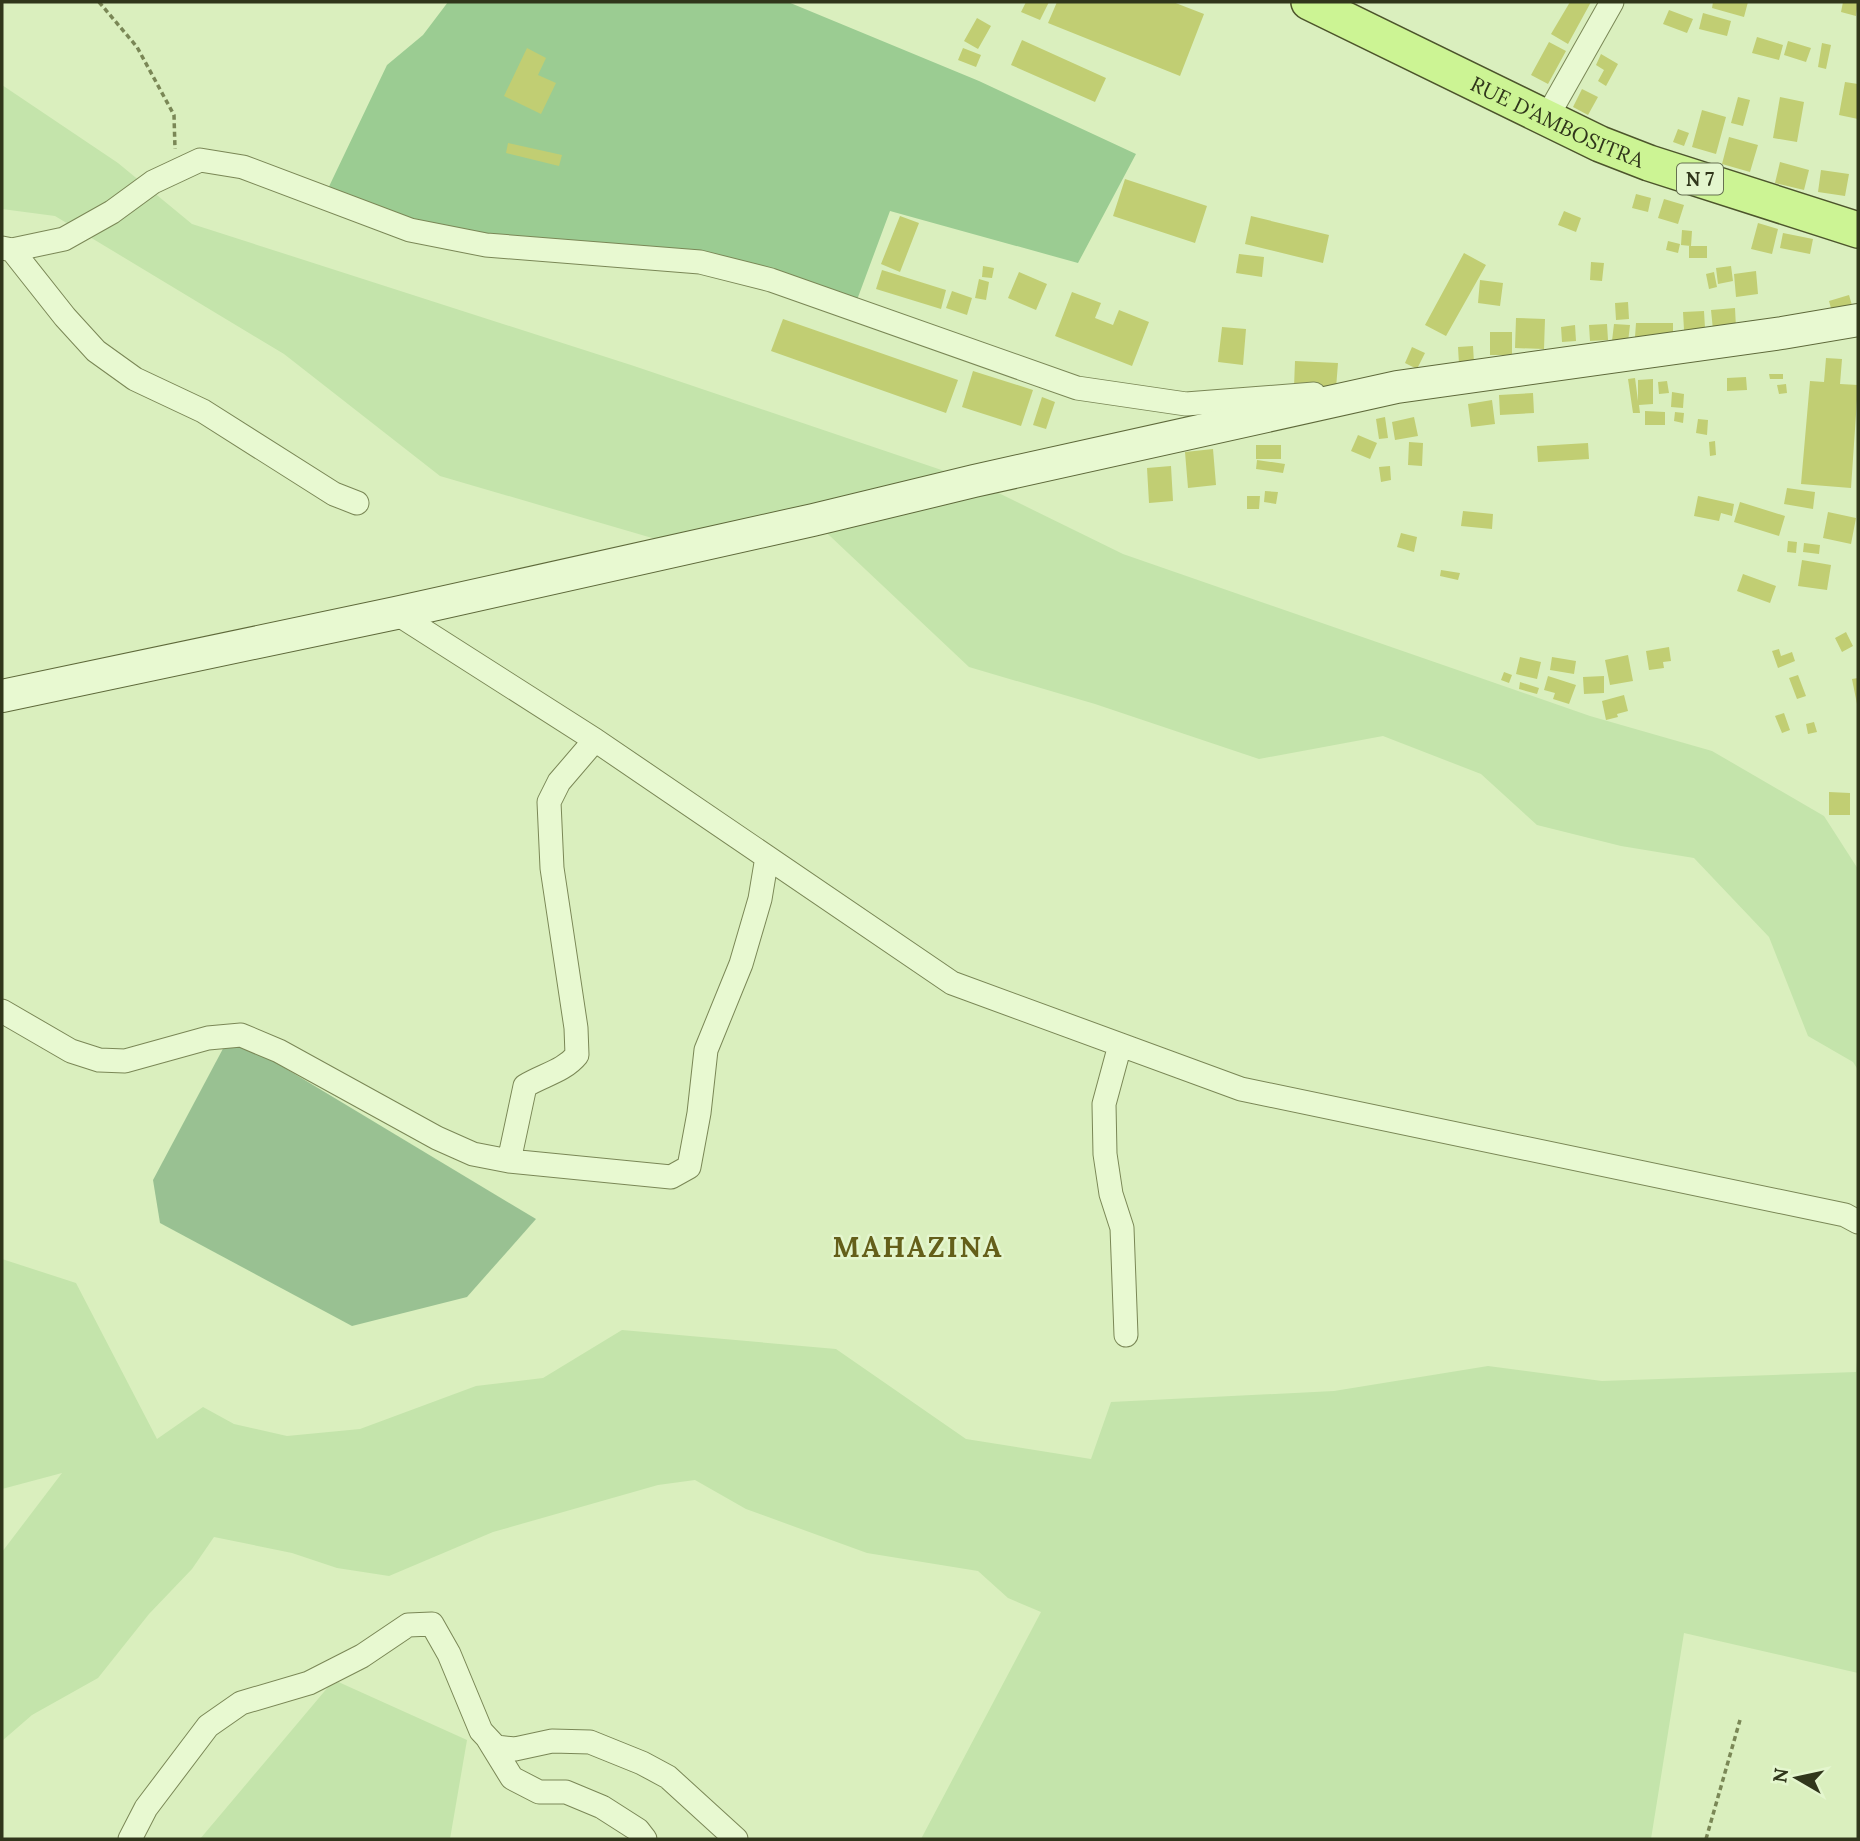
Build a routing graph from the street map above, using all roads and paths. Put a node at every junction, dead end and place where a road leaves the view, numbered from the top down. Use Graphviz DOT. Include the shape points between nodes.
graph roads {
  1 [pos="99,2"];
  2 [pos="1310,2"];
  3 [pos="1612,2"];
  4 [pos="1547,117"];
  5 [pos="175,172"];
  6 [pos="1858,230"];
  7 [pos="7,249"];
  8 [pos="1858,320"];
  9 [pos="1397,387"];
  10 [pos="357,503"];
  11 [pos="396,613"];
  12 [pos="2,695"];
  13 [pos="595,740"];
  14 [pos="768,857"];
  15 [pos="2,1011"];
  16 [pos="1120,1045"];
  17 [pos="509,1161"];
  18 [pos="1858,1223"];
  19 [pos="1126,1335"];
  20 [pos="1740,1720"];
  21 [pos="487,1737"];
  22 [pos="130,1839"];
  23 [pos="645,1839"];
  24 [pos="736,1839"];
  25 [pos="1706,1839"];
  1 -- 5 [label="path" via="136,47 174,115"];
  2 -- 4 [label="main road, RUE D'AMBOSITRA / N 7"];
  3 -- 4 [label="street"];
  4 -- 6 [label="main road, RUE D'AMBOSITRA / N 7" via="1650,163"];
  5 -- 7 [label="street" via="64,239"];
  5 -- 9 [label="street" via="200,160 243,167 410,230 486,245 700,262 814,293 1077,388 1186,404"];
  7 -- 10 [label="street" via="96,351 135,379 203,411 334,494"];
  8 -- 9 [label="main road"];
  9 -- 11 [label="main road"];
  11 -- 12 [label="main road"];
  11 -- 13 [label="street"];
  13 -- 14 [label="street"];
  13 -- 17 [label="street" via="559,782 549,802 552,868 577,1055 567,1067 525,1086"];
  14 -- 16 [label="street" via="952,983"];
  14 -- 17 [label="street" via="761,899 706,1050 689,1167 671,1177"];
  15 -- 17 [label="street" via="71,1051 99,1060 125,1061 208,1038 241,1035 279,1051 437,1138 474,1154"];
  16 -- 18 [label="street" via="1241,1089 1845,1215"];
  16 -- 19 [label="street" via="1104,1104 1105,1154 1122,1228"];
  20 -- 25 [label="path"];
  21 -- 22 [label="street" via="432,1624 408,1625 320,1678 242,1703 208,1726 146,1808"];
  21 -- 23 [label="street" via="512,1778 539,1792 566,1792 602,1807"];
  21 -- 24 [label="street" via="496,1746 514,1749 552,1741 590,1742 642,1763 668,1777"];
}
